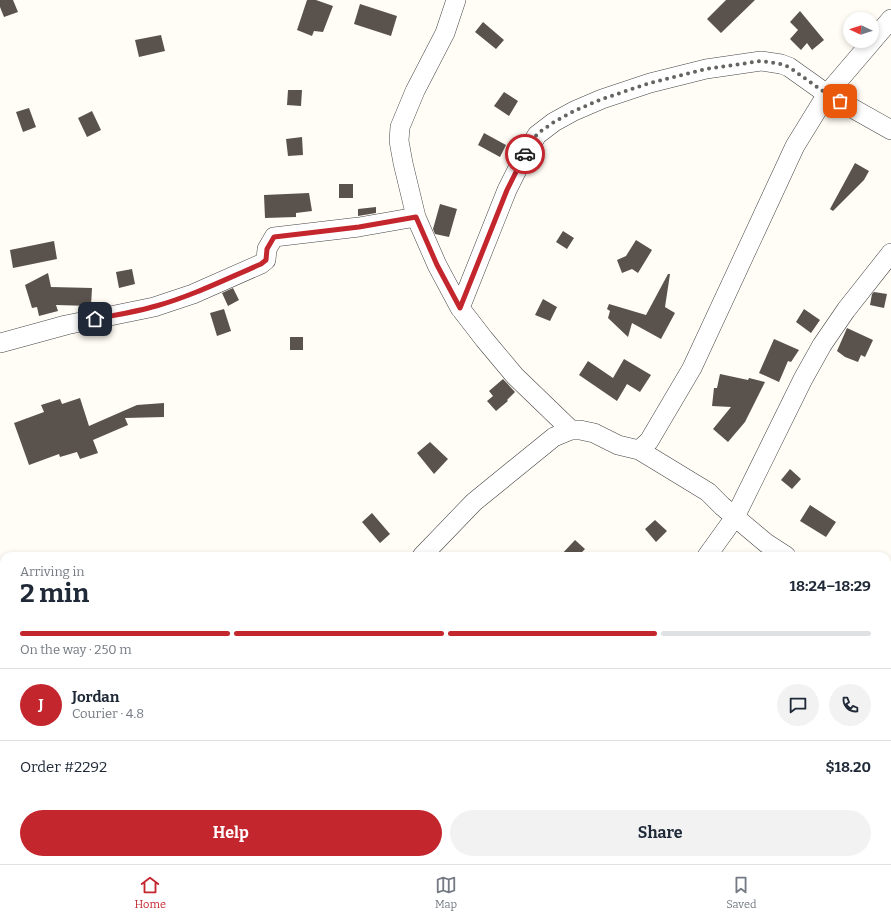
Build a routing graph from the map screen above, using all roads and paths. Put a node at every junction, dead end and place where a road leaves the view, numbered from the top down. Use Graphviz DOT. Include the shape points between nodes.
graph roads {
  1 [pos="456,0"];
  2 [pos="891,20"];
  3 [pos="827,94"];
  4 [pos="891,130"];
  5 [pos="416,217"];
  6 [pos="891,253"];
  7 [pos="460,308"];
  8 [pos="0,343"];
  9 [pos="571,430"];
  10 [pos="639,450"];
  11 [pos="735,517"];
  12 [pos="426,552"];
  13 [pos="710,552"];
  14 [pos="780,552"];
  1 -- 5 [label="street" via="445,33 415,91 400,127 403,163"];
  2 -- 3 [label="street"];
  3 -- 4 [label="street"];
  3 -- 7 [label="street" via="789,67 761,61 706,69 650,83 602,99 554,122 537,134 523,158 507,190"];
  3 -- 10 [label="street" via="795,146 692,368 649,441"];
  5 -- 7 [label="street"];
  5 -- 8 [label="street" via="274,237 267,249 266,260 261,264 193,294 154,307 66,325"];
  6 -- 11 [label="street" via="822,345"];
  7 -- 9 [label="street" via="515,376"];
  9 -- 10 [label="street" via="594,433 618,445"];
  9 -- 12 [label="street" via="554,437 474,502"];
  10 -- 11 [label="street" via="708,492"];
  11 -- 13 [label="street"];
  11 -- 14 [label="street"];
}
